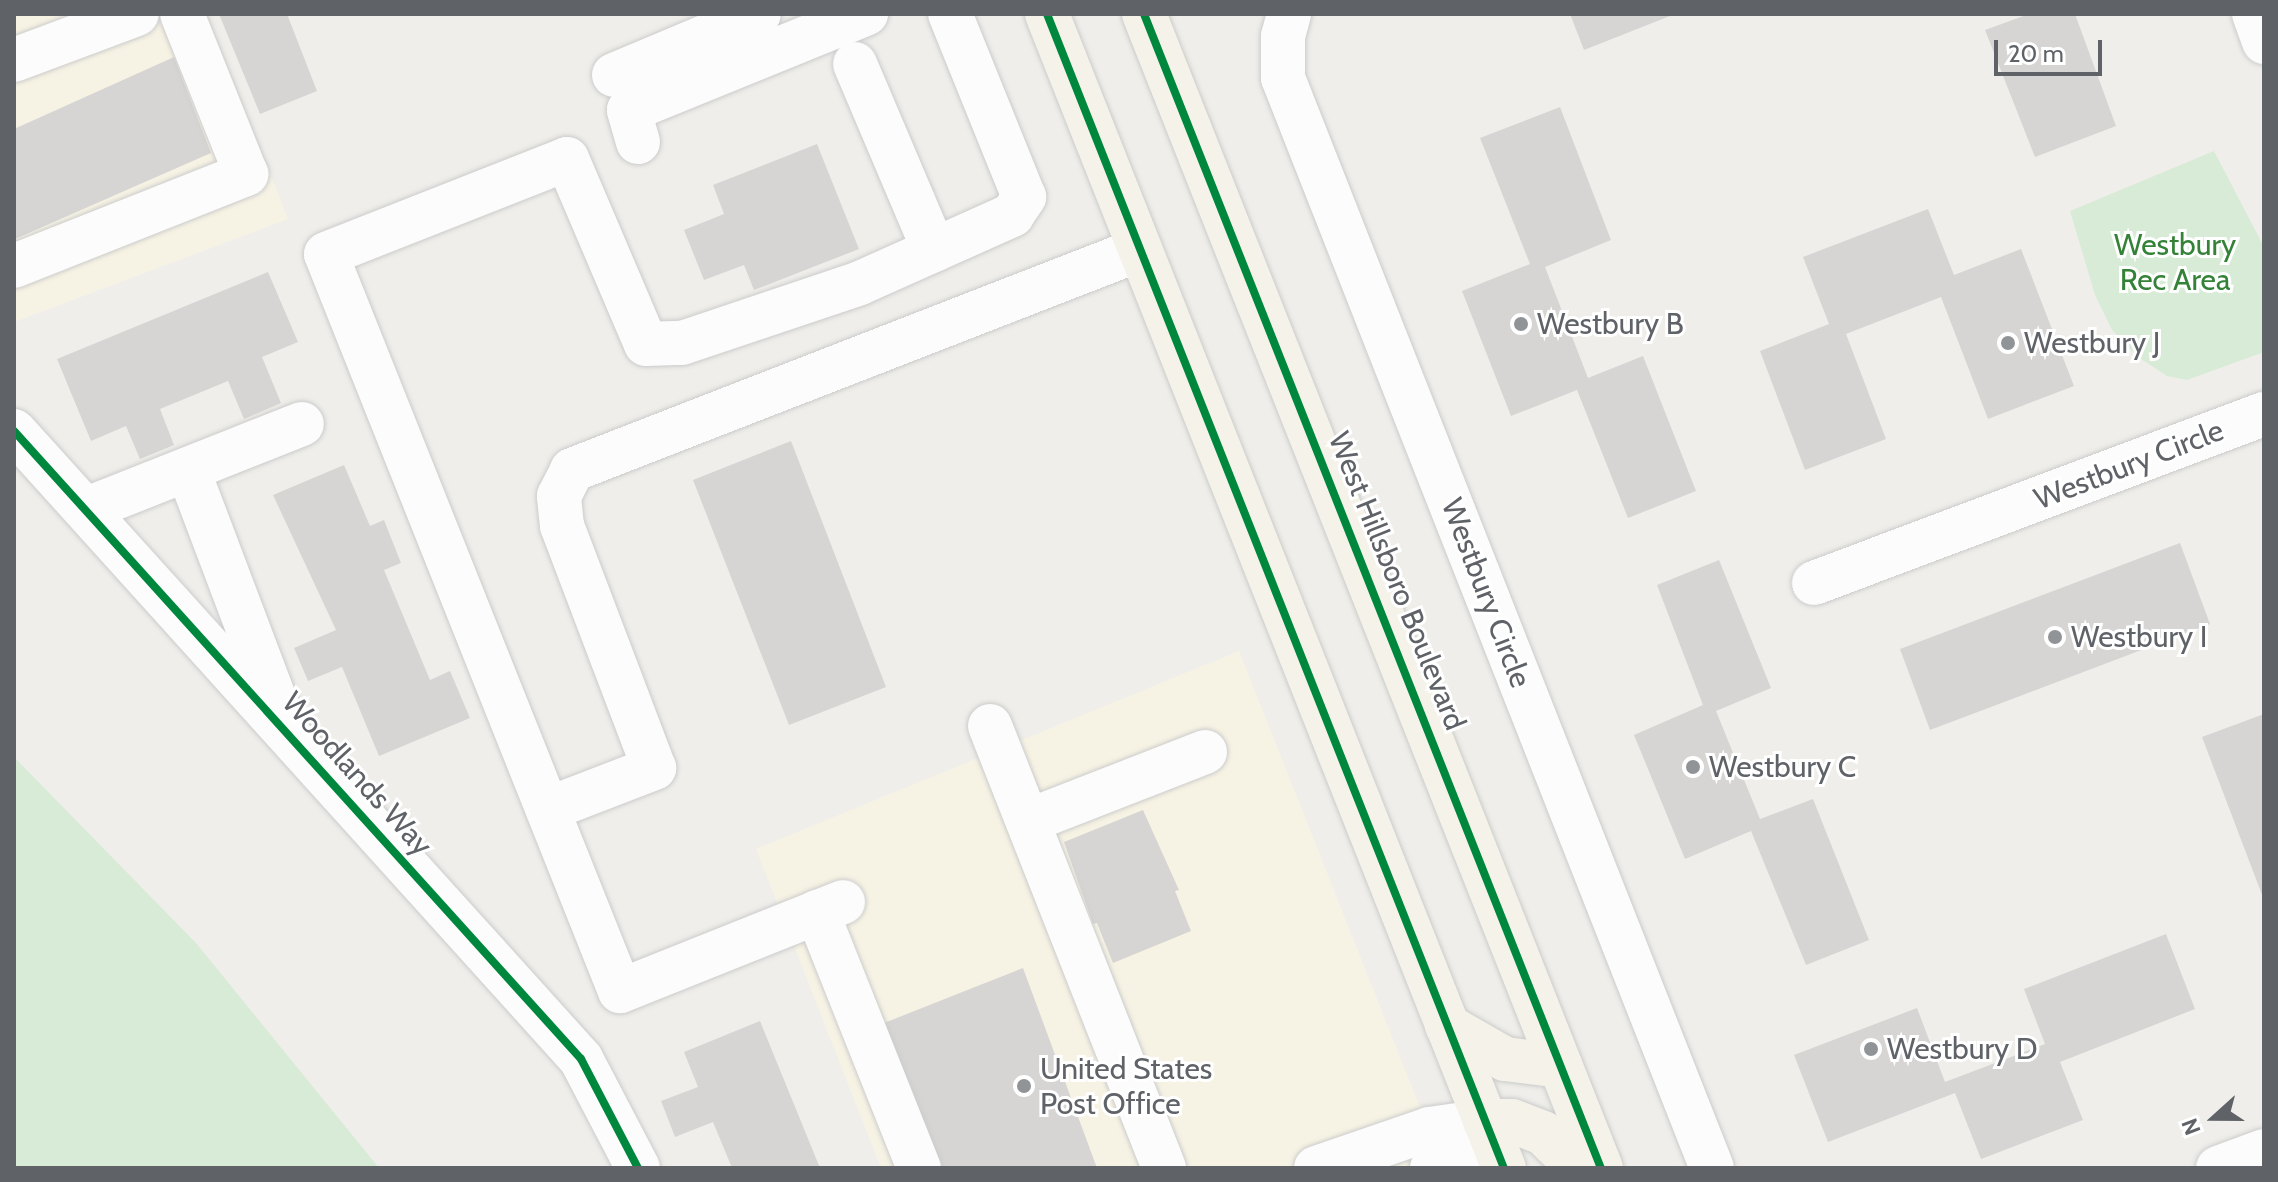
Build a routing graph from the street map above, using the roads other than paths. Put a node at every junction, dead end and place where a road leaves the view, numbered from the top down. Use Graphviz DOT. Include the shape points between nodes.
graph roads {
  1 [pos="137,14"];
  2 [pos="182,14"];
  3 [pos="759,14"];
  4 [pos="866,14"];
  5 [pos="950,14"];
  6 [pos="1047,14"];
  7 [pos="1144,14"];
  8 [pos="1289,14"];
  9 [pos="2254,14"];
  10 [pos="2264,42"];
  11 [pos="14,60"];
  12 [pos="855,64"];
  13 [pos="614,75"];
  14 [pos="638,142"];
  15 [pos="934,250"];
  16 [pos="1138,250"];
  17 [pos="14,266"];
  18 [pos="2264,414"];
  19 [pos="302,424"];
  20 [pos="14,431"];
  21 [pos="188,470"];
  22 [pos="87,509"];
  23 [pos="1814,583"];
  24 [pos="990,726"];
  25 [pos="288,735"];
  26 [pos="1199,738"];
  27 [pos="548,809"];
  28 [pos="1023,809"];
  29 [pos="1447,1026"];
  30 [pos="1561,1066"];
  31 [pos="1485,1121"];
  32 [pos="2264,1151"];
  33 [pos="638,1168"];
  34 [pos="919,1168"];
  35 [pos="1164,1168"];
  36 [pos="1316,1168"];
  37 [pos="1432,1168"];
  38 [pos="1495,1168"];
  39 [pos="1504,1168"];
  40 [pos="1579,1168"];
  41 [pos="1601,1168"];
  42 [pos="1712,1168"];
  43 [pos="2218,1168"];
  1 -- 11 [label="street"];
  2 -- 17 [label="street" via="246,174"];
  3 -- 13 [label="street"];
  4 -- 14 [label="street" via="629,110"];
  5 -- 15 [label="street" via="1024,197 1012,215"];
  6 -- 16 [label="main road"];
  7 -- 30 [label="main road, West Hillsboro Boulevard"];
  8 -- 42 [label="street, Westbury Circle" via="1283,78"];
  9 -- 10 [label="street"];
  12 -- 15 [label="street"];
  15 -- 27 [label="street" via="860,283 682,343 646,344 567,159 326,254"];
  16 -- 27 [label="street" via="572,470 559,496 562,526 654,768"];
  16 -- 29 [label="main road"];
  18 -- 23 [label="street, Westbury Circle"];
  19 -- 21 [label="street"];
  20 -- 22 [label="street, Woodlands Way"];
  21 -- 22 [label="street"];
  21 -- 25 [label="street"];
  22 -- 25 [label="street, Woodlands Way"];
  24 -- 28 [label="street"];
  25 -- 33 [label="street, Woodlands Way" via="581,1059"];
  26 -- 28 [label="street"];
  27 -- 34 [label="street" via="620,991 830,907"];
  28 -- 35 [label="street"];
  29 -- 30 [label="main road" via="1505,1059"];
  29 -- 31 [label="main road"];
  30 -- 41 [label="main road, West Hillsboro Boulevard"];
  31 -- 36 [label="street" via="1429,1129"];
  31 -- 39 [label="main road"];
  31 -- 40 [label="main road" via="1512,1121 1543,1133"];
  32 -- 43 [label="street"];
  37 -- 38 [label="street" via="1457,1161"];
}
